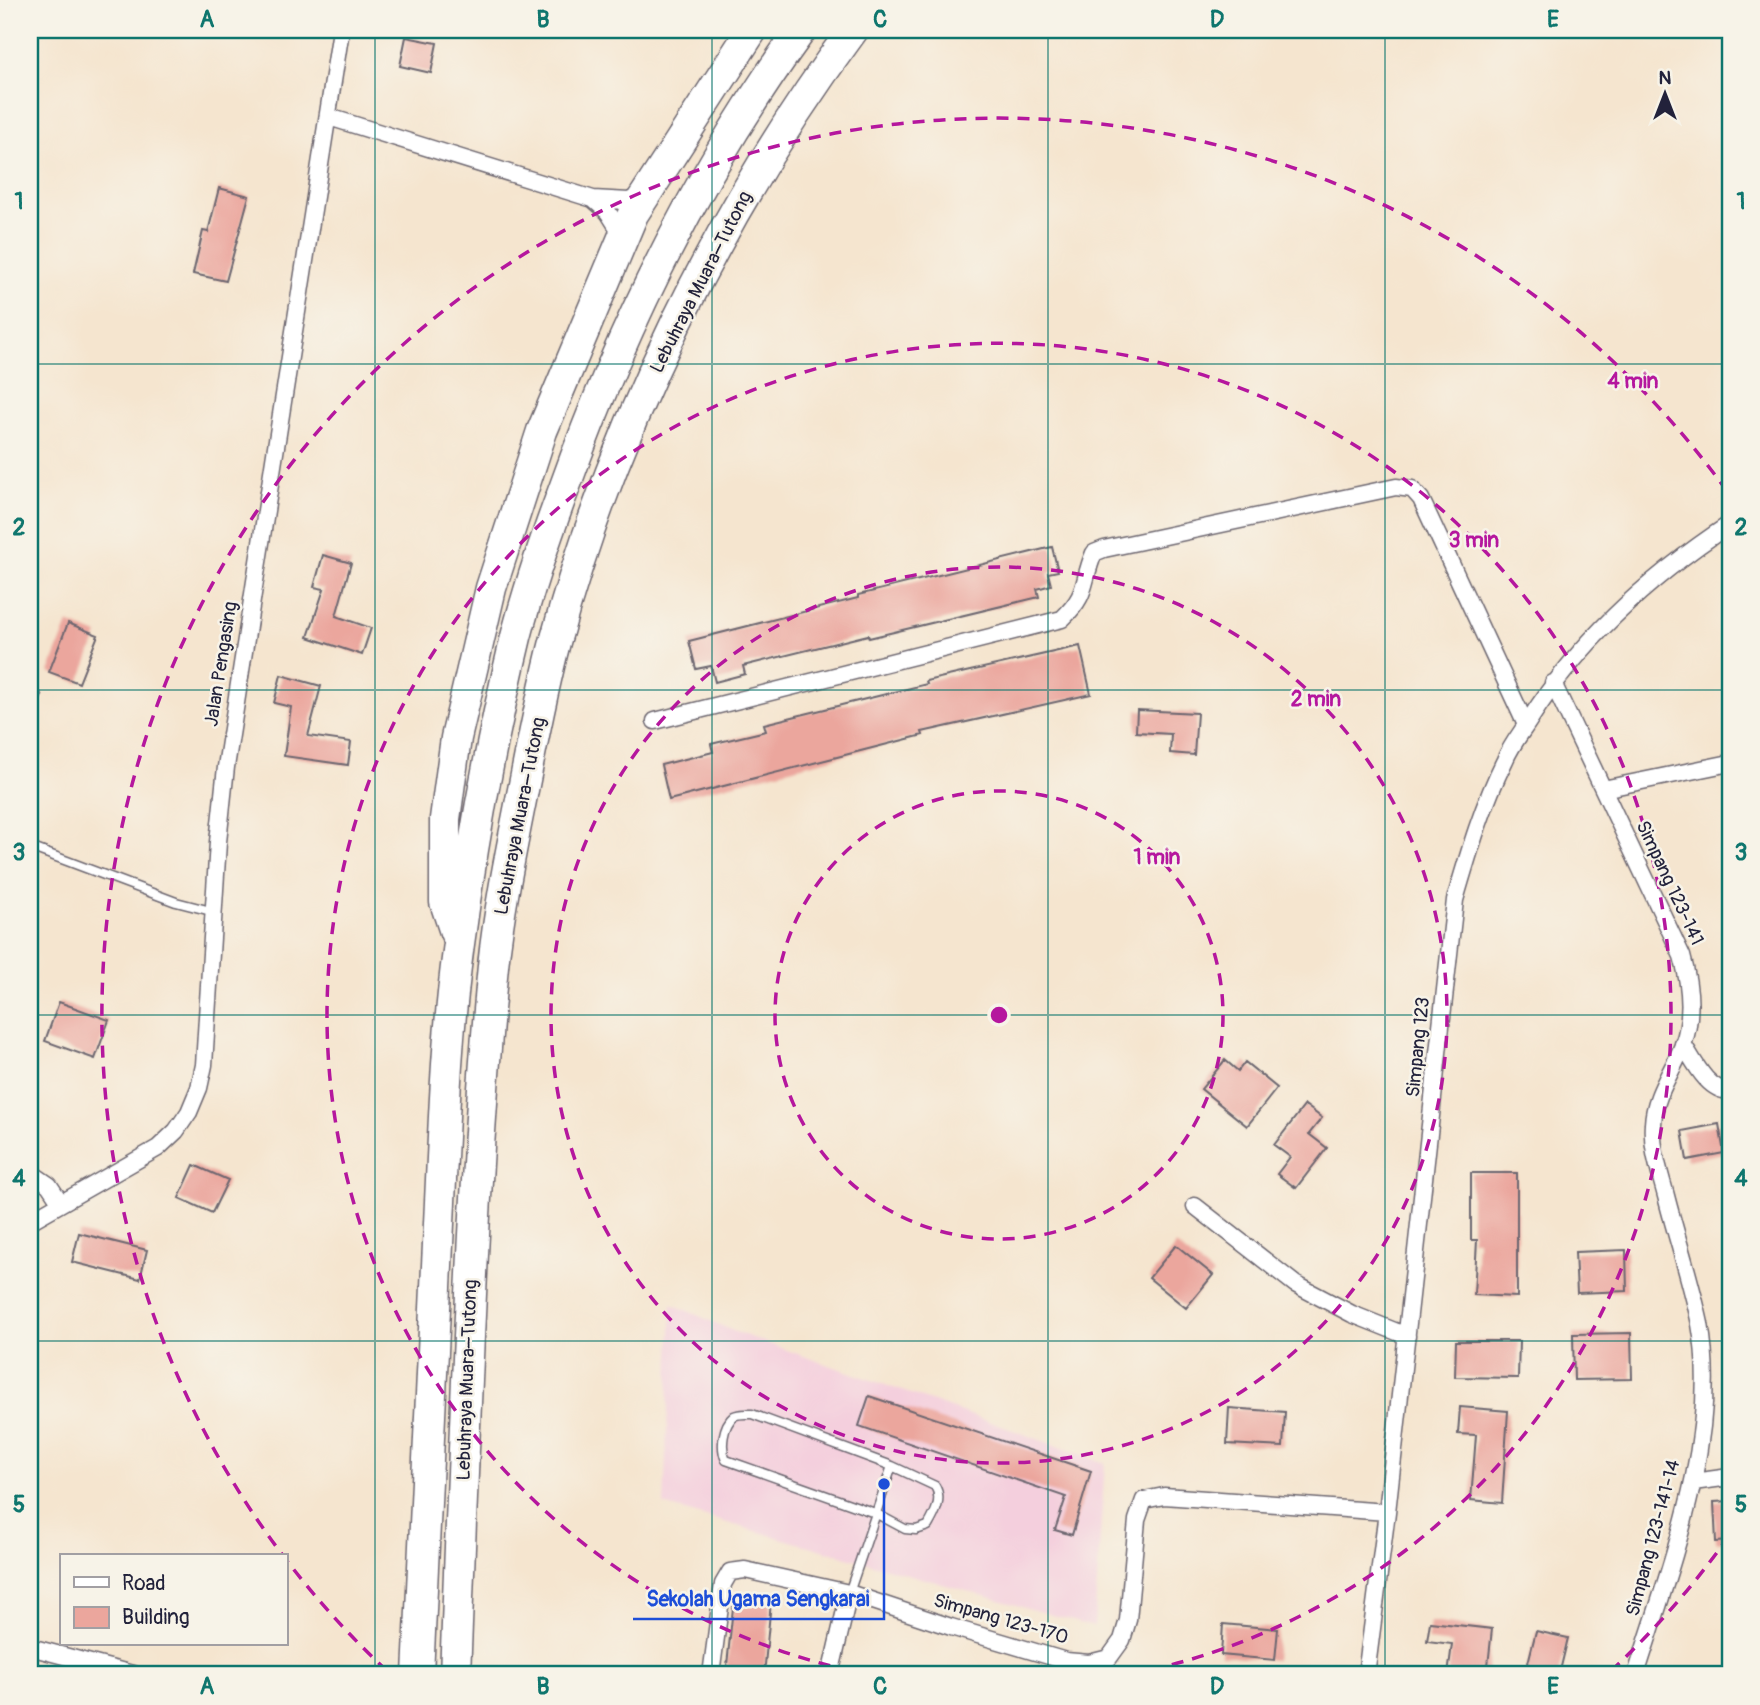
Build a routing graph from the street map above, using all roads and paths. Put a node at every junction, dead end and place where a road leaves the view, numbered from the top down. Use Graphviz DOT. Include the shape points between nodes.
graph roads {
  1 [pos="341,30"];
  2 [pos="752,30"];
  3 [pos="801,30"];
  4 [pos="853,30"];
  5 [pos="329,117"];
  6 [pos="646,194"];
  7 [pos="593,199"];
  8 [pos="623,236"];
  9 [pos="1730,524"];
  10 [pos="1553,683"];
  11 [pos="655,722"];
  12 [pos="1526,725"];
  13 [pos="1730,763"];
  14 [pos="1603,789"];
  15 [pos="30,846"];
  16 [pos="215,912"];
  17 [pos="459,946"];
  18 [pos="1684,1044"];
  19 [pos="1730,1091"];
  20 [pos="30,1172"];
  21 [pos="61,1203"];
  22 [pos="1195,1206"];
  23 [pos="30,1221"];
  24 [pos="1407,1336"];
  25 [pos="892,1466"];
  26 [pos="1730,1477"];
  27 [pos="1693,1482"];
  28 [pos="875,1513"];
  29 [pos="1387,1513"];
  30 [pos="849,1593"];
  31 [pos="30,1647"];
  32 [pos="136,1675"];
  33 [pos="418,1675"];
  34 [pos="455,1675"];
  35 [pos="712,1675"];
  36 [pos="830,1675"];
  37 [pos="1366,1675"];
  38 [pos="1636,1675"];
  1 -- 5 [label="street, Jalan Pengasing"];
  2 -- 6 [label="highway"];
  3 -- 17 [label="highway, Lebuhraya Muara–Tutong" via="700,188 634,317 587,426 517,633 477,825"];
  4 -- 34 [label="highway, Lebuhraya Muara–Tutong" via="810,87 738,205 672,333 625,439 555,643 512,843 493,964 473,1236"];
  5 -- 7 [label="street"];
  5 -- 16 [label="street, Jalan Pengasing" via="226,767"];
  6 -- 7 [label="street" via="629,201"];
  6 -- 8 [label="highway"];
  7 -- 8 [label="street"];
  8 -- 17 [label="highway" via="542,430 491,588 456,738 446,819 446,902"];
  9 -- 10 [label="street, Simpang 123" via="1641,591 1600,628"];
  10 -- 12 [label="street, Simpang 123"];
  10 -- 14 [label="street, Simpang 123-141"];
  11 -- 12 [label="street" via="1062,619 1086,587 1094,553 1104,549 1396,487 1412,489 1420,499"];
  12 -- 24 [label="street, Simpang 123" via="1505,758 1473,835 1455,900"];
  13 -- 14 [label="street"];
  14 -- 18 [label="street, Simpang 123-141" via="1682,956 1689,981"];
  15 -- 16 [label="lane" via="176,902"];
  16 -- 21 [label="street, Jalan Pengasing" via="204,1065 189,1112 158,1148"];
  17 -- 33 [label="highway, Lebuhraya Muara–Tutong" via="446,1088"];
  18 -- 19 [label="street" via="1710,1084"];
  18 -- 27 [label="street, Simpang 123-141-14" via="1652,1122 1656,1159 1700,1326 1706,1383"];
  20 -- 21 [label="street" via="49,1185"];
  21 -- 23 [label="street, Jalan Pengasing"];
  22 -- 24 [label="street" via="1295,1284"];
  24 -- 29 [label="street, Simpang 123"];
  25 -- 28 [label="lane"];
  25 -- 28 [label="lane" via="935,1486 936,1513 928,1526 916,1530"];
  25 -- 28 [label="lane" via="752,1414 740,1414 727,1426 722,1445 726,1460"];
  26 -- 27 [label="street"];
  27 -- 38 [label="street, Simpang 123-141-14"];
  28 -- 30 [label="lane"];
  29 -- 30 [label="street, Simpang 123-170" via="1164,1496 1144,1500 1137,1520 1122,1640 1109,1658 1090,1663 1066,1661"];
  29 -- 37 [label="street, Simpang 123"];
  30 -- 35 [label="street, Simpang 123-170" via="745,1570 730,1572 723,1584"];
  30 -- 36 [label="street"];
  31 -- 32 [label="street"];
}
